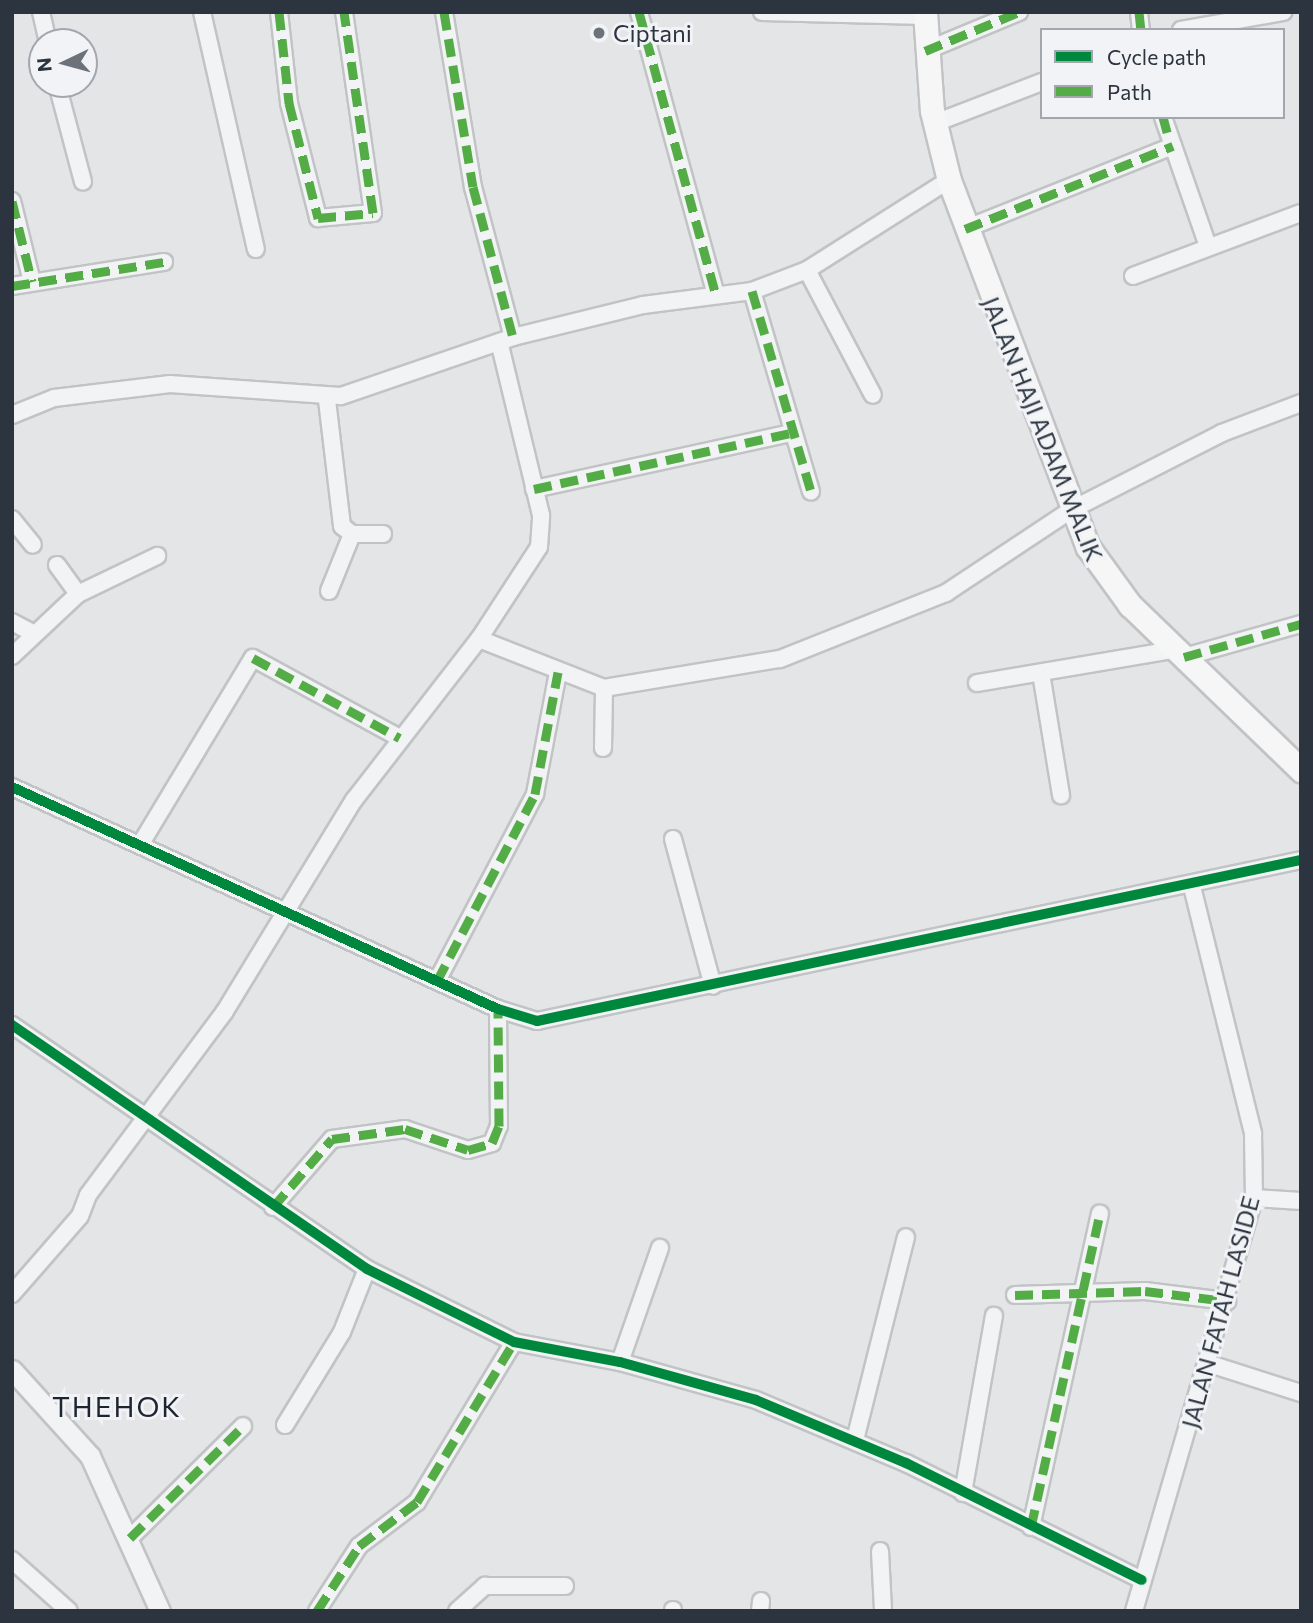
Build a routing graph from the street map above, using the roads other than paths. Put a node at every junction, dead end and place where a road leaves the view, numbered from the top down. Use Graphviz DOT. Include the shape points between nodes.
graph roads {
  1 [pos="202,12"];
  2 [pos="279,12"];
  3 [pos="344,12"];
  4 [pos="444,12"];
  5 [pos="639,12"];
  6 [pos="762,12"];
  7 [pos="1019,12"];
  8 [pos="1283,12"];
  9 [pos="925,14"];
  10 [pos="1192,28"];
  11 [pos="925,51"];
  12 [pos="1040,83"];
  13 [pos="61,98"];
  14 [pos="1164,119"];
  15 [pos="934,123"];
  16 [pos="1173,146"];
  17 [pos="949,180"];
  18 [pos="83,182"];
  19 [pos="12,201"];
  20 [pos="1301,213"];
  21 [pos="965,229"];
  22 [pos="1208,246"];
  23 [pos="256,248"];
  24 [pos="164,262"];
  25 [pos="807,270"];
  26 [pos="1133,276"];
  27 [pos="32,282"];
  28 [pos="12,286"];
  29 [pos="752,291"];
  30 [pos="716,295"];
  31 [pos="506,339"];
  32 [pos="873,395"];
  33 [pos="327,400"];
  34 [pos="1301,403"];
  35 [pos="12,415"];
  36 [pos="790,433"];
  37 [pos="534,489"];
  38 [pos="811,492"];
  39 [pos="1071,510"];
  40 [pos="12,519"];
  41 [pos="352,534"];
  42 [pos="383,534"];
  43 [pos="33,545"];
  44 [pos="157,556"];
  45 [pos="57,565"];
  46 [pos="329,591"];
  47 [pos="78,594"];
  48 [pos="12,622"];
  49 [pos="1301,624"];
  50 [pos="33,633"];
  51 [pos="479,639"];
  52 [pos="1180,653"];
  53 [pos="12,656"];
  54 [pos="558,672"];
  55 [pos="1041,673"];
  56 [pos="978,683"];
  57 [pos="604,688"];
  58 [pos="400,738"];
  59 [pos="603,748"];
  60 [pos="1301,770"];
  61 [pos="12,787"];
  62 [pos="1061,795"];
  63 [pos="673,839"];
  64 [pos="140,845"];
  65 [pos="1301,860"];
  66 [pos="1192,887"];
  67 [pos="290,911"];
  68 [pos="437,981"];
  69 [pos="713,986"];
  70 [pos="498,1009"];
  71 [pos="12,1025"];
  72 [pos="147,1118"];
  73 [pos="1254,1198"];
  74 [pos="1301,1201"];
  75 [pos="273,1207"];
  76 [pos="1100,1213"];
  77 [pos="906,1237"];
  78 [pos="660,1248"];
  79 [pos="366,1269"];
  80 [pos="1085,1291"];
  81 [pos="12,1294"];
  82 [pos="1015,1294"];
  83 [pos="1227,1301"];
  84 [pos="994,1316"];
  85 [pos="514,1342"];
  86 [pos="620,1362"];
  87 [pos="1208,1363"];
  88 [pos="12,1370"];
  89 [pos="1301,1393"];
  90 [pos="285,1425"];
  91 [pos="243,1426"];
  92 [pos="855,1440"];
  93 [pos="963,1493"];
  94 [pos="1031,1527"];
  95 [pos="130,1538"];
  96 [pos="880,1551"];
  97 [pos="12,1560"];
  98 [pos="1142,1580"];
  99 [pos="565,1586"];
  100 [pos="69,1611"];
  101 [pos="160,1611"];
  102 [pos="317,1611"];
  103 [pos="457,1611"];
  104 [pos="883,1611"];
  105 [pos="1134,1611"];
  1 -- 23 [label="street"];
  2 -- 3 [label="street" via="289,103 318,218 373,212"];
  4 -- 31 [label="street" via="473,187"];
  5 -- 30 [label="street"];
  6 -- 9 [label="street"];
  7 -- 11 [label="street"];
  8 -- 10 [label="street"];
  9 -- 11 [label="main road, JALAN HAJI ADAM MALIK"];
  11 -- 15 [label="main road, JALAN HAJI ADAM MALIK"];
  12 -- 15 [label="street"];
  13 -- 18 [label="street"];
  14 -- 16 [label="street"];
  15 -- 17 [label="main road, JALAN HAJI ADAM MALIK"];
  16 -- 21 [label="street"];
  16 -- 22 [label="street"];
  17 -- 21 [label="main road, JALAN HAJI ADAM MALIK"];
  17 -- 25 [label="street"];
  19 -- 27 [label="street"];
  20 -- 22 [label="street"];
  21 -- 39 [label="main road, JALAN HAJI ADAM MALIK"];
  22 -- 26 [label="street"];
  24 -- 27 [label="street"];
  25 -- 29 [label="street"];
  25 -- 32 [label="street"];
  27 -- 28 [label="street"];
  29 -- 30 [label="street"];
  29 -- 36 [label="street"];
  30 -- 31 [label="street" via="643,305"];
  31 -- 33 [label="street"];
  31 -- 37 [label="street"];
  33 -- 35 [label="street" via="170,384 89,391"];
  33 -- 41 [label="street" via="338,513"];
  34 -- 39 [label="street" via="1222,433"];
  36 -- 37 [label="street"];
  36 -- 38 [label="street"];
  37 -- 51 [label="street" via="539,547"];
  39 -- 52 [label="main road, JALAN HAJI ADAM MALIK" via="1106,579"];
  39 -- 57 [label="street" via="946,593 864,629 780,659"];
  40 -- 43 [label="street"];
  41 -- 42 [label="street"];
  41 -- 46 [label="street"];
  44 -- 47 [label="street"];
  45 -- 47 [label="street"];
  47 -- 50 [label="street"];
  48 -- 50 [label="street"];
  49 -- 52 [label="street"];
  50 -- 53 [label="street"];
  51 -- 54 [label="street"];
  51 -- 58 [label="street"];
  52 -- 55 [label="street"];
  52 -- 60 [label="main road, JALAN HAJI ADAM MALIK"];
  54 -- 57 [label="street"];
  54 -- 68 [label="street" via="532,803"];
  55 -- 56 [label="street"];
  55 -- 62 [label="street"];
  57 -- 59 [label="street"];
  58 -- 64 [label="street" via="253,658"];
  58 -- 67 [label="street" via="332,835"];
  61 -- 64 [label="street"];
  63 -- 69 [label="street"];
  64 -- 67 [label="street"];
  65 -- 66 [label="street"];
  66 -- 69 [label="street"];
  66 -- 73 [label="street, JALAN FATAH LASIDE" via="1253,1133"];
  67 -- 68 [label="street"];
  67 -- 72 [label="street"];
  68 -- 70 [label="street"];
  69 -- 70 [label="street" via="537,1021"];
  70 -- 75 [label="street" via="499,1126 492,1143 468,1150 405,1129 332,1139"];
  71 -- 72 [label="street"];
  72 -- 75 [label="street"];
  72 -- 81 [label="street" via="88,1195 80,1216"];
  73 -- 74 [label="street"];
  73 -- 83 [label="street, JALAN FATAH LASIDE"];
  75 -- 79 [label="street"];
  76 -- 80 [label="street"];
  77 -- 92 [label="street"];
  78 -- 86 [label="street"];
  79 -- 85 [label="street"];
  79 -- 90 [label="street" via="334,1348"];
  80 -- 82 [label="street"];
  80 -- 83 [label="street"];
  80 -- 94 [label="street"];
  83 -- 87 [label="street, JALAN FATAH LASIDE"];
  84 -- 93 [label="street"];
  85 -- 86 [label="street"];
  85 -- 102 [label="street" via="417,1502 359,1546"];
  86 -- 92 [label="street" via="756,1401"];
  87 -- 89 [label="street"];
  87 -- 98 [label="street, JALAN FATAH LASIDE"];
  88 -- 95 [label="street" via="90,1456"];
  91 -- 95 [label="street"];
  92 -- 93 [label="street"];
  93 -- 94 [label="street"];
  94 -- 98 [label="street"];
  95 -- 101 [label="street"];
  96 -- 104 [label="street"];
  97 -- 100 [label="street"];
  98 -- 105 [label="street, JALAN FATAH LASIDE"];
  99 -- 103 [label="street" via="485,1586"];
}
